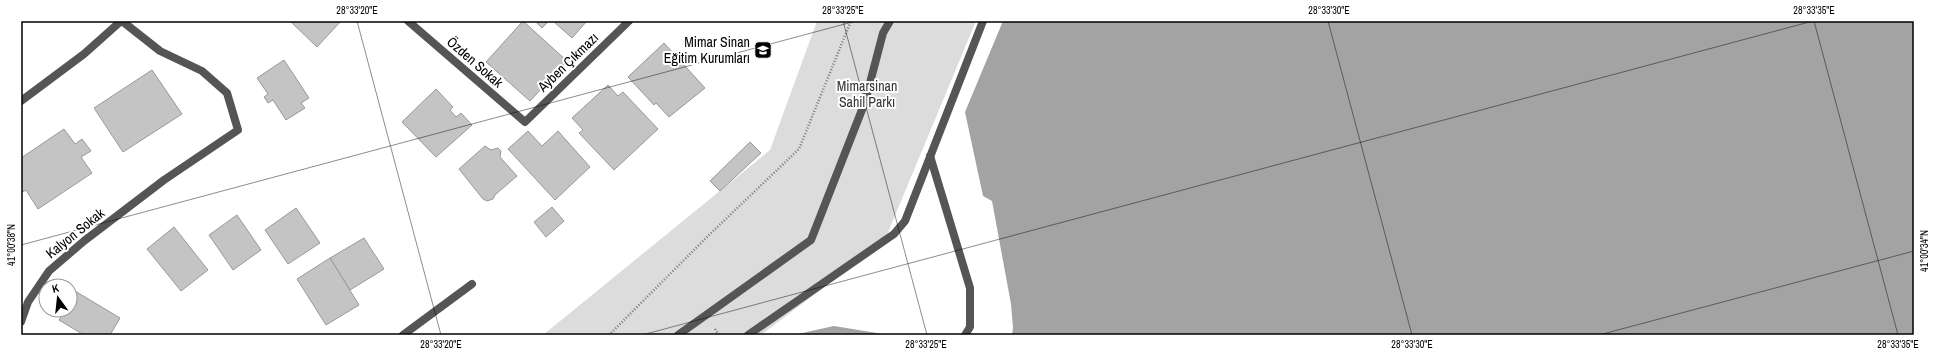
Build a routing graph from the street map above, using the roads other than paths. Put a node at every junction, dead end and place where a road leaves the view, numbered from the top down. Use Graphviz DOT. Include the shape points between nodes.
graph roads {
  1 [pos="122,21"];
  2 [pos="410,21"];
  3 [pos="630,21"];
  4 [pos="890,21"];
  5 [pos="983,21"];
  6 [pos="21,101"];
  7 [pos="525,122"];
  8 [pos="930,156"];
  9 [pos="472,284"];
  10 [pos="21,322"];
  11 [pos="403,335"];
  12 [pos="678,335"];
  13 [pos="748,335"];
  14 [pos="965,335"];
  1 -- 6 [label="street" via="84,54"];
  1 -- 10 [label="street, Kalyon Sokak" via="160,51 202,71 227,93 238,130 164,180 49,271 28,302"];
  2 -- 7 [label="street, Özden Sokak"];
  3 -- 7 [label="street, Ayben Çıkmazı"];
  4 -- 12 [label="street" via="883,33 864,102 811,240"];
  5 -- 8 [label="street"];
  8 -- 13 [label="street" via="905,221 894,234"];
  8 -- 14 [label="street" via="970,288 970,327"];
  9 -- 11 [label="street"];
}
